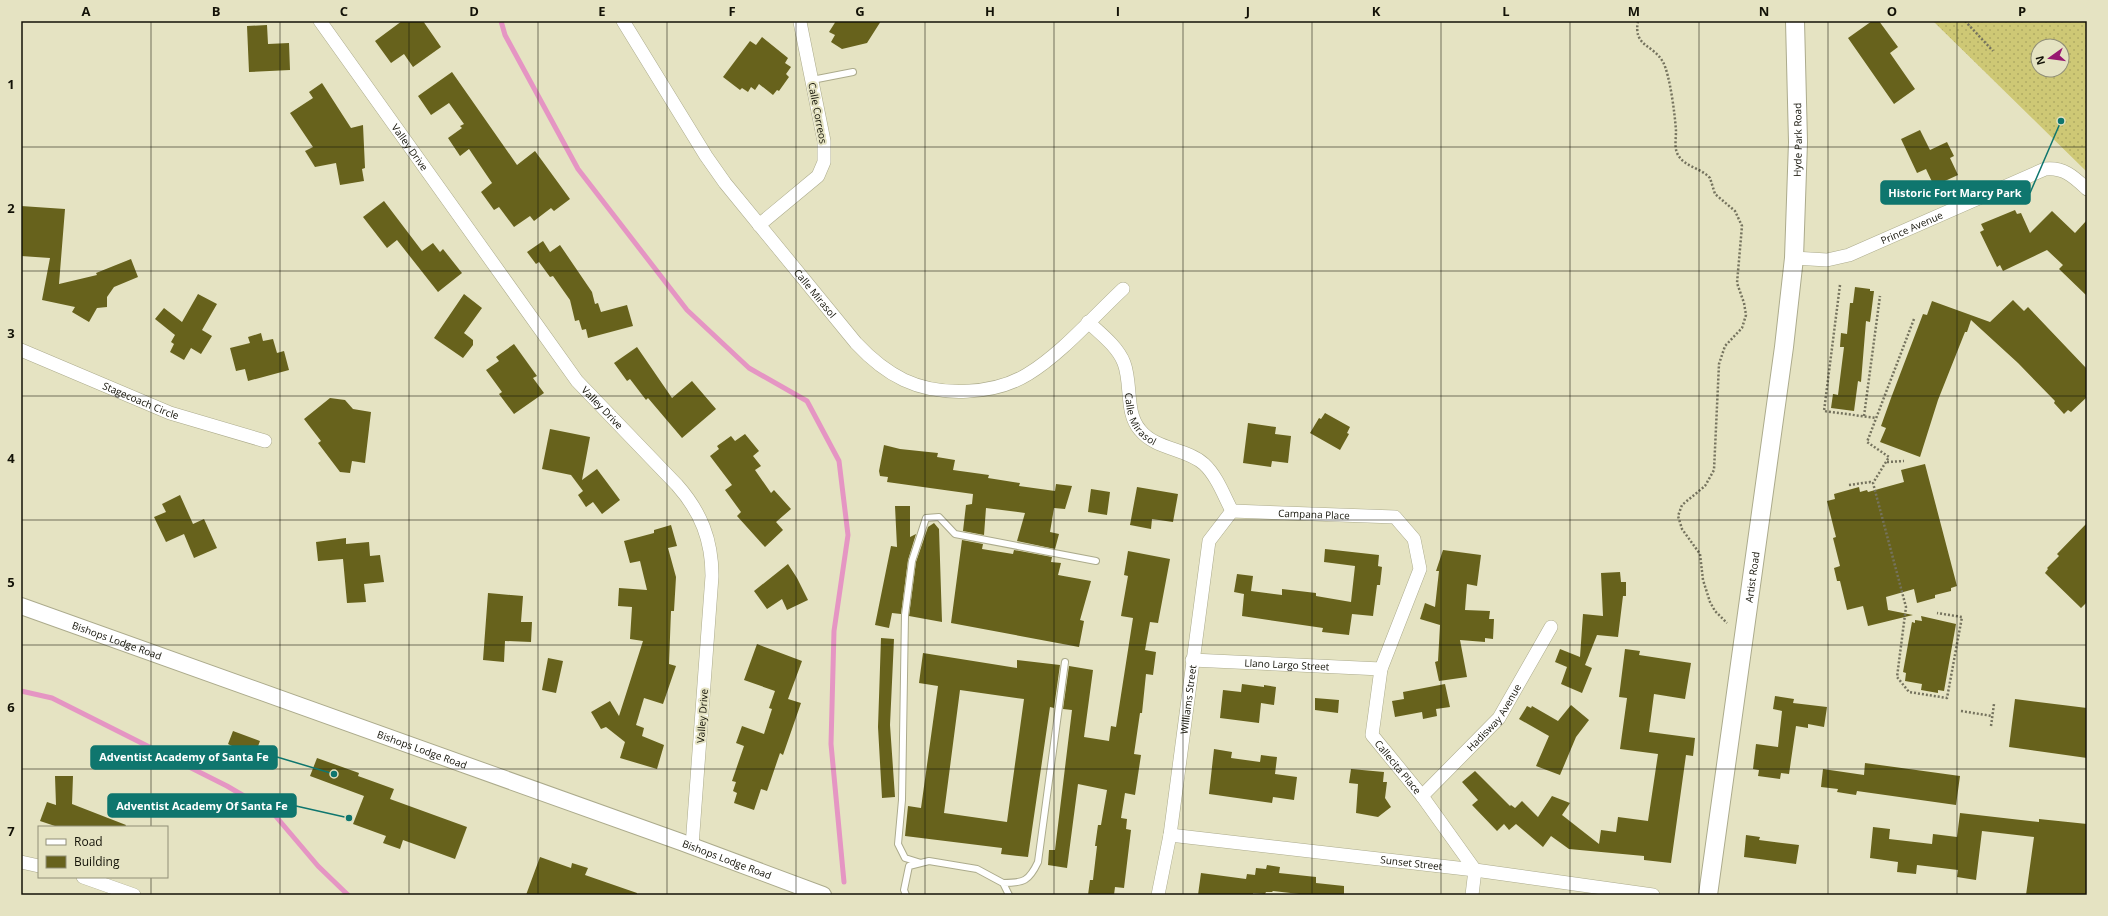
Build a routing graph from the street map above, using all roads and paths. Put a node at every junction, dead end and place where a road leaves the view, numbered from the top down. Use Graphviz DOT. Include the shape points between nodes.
graph roads {
  1 [pos="320,21"];
  2 [pos="624,21"];
  3 [pos="1638,21"];
  4 [pos="1795,21"];
  5 [pos="1965,21"];
  6 [pos="800,22"];
  7 [pos="1993,51"];
  8 [pos="853,72"];
  9 [pos="812,80"];
  10 [pos="2087,189"];
  11 [pos="759,225"];
  12 [pos="1794,258"];
  13 [pos="1840,285"];
  14 [pos="1123,289"];
  15 [pos="1880,296"];
  16 [pos="1914,319"];
  17 [pos="1088,322"];
  18 [pos="21,350"];
  19 [pos="1864,416"];
  20 [pos="1876,418"];
  21 [pos="265,441"];
  22 [pos="1904,461"];
  23 [pos="1886,462"];
  24 [pos="1873,483"];
  25 [pos="1850,485"];
  26 [pos="1232,511"];
  27 [pos="1395,517"];
  28 [pos="1096,561"];
  29 [pos="21,606"];
  30 [pos="1937,613"];
  31 [pos="1727,623"];
  32 [pos="1551,627"];
  33 [pos="1192,660"];
  34 [pos="1065,662"];
  35 [pos="1381,669"];
  36 [pos="1994,704"];
  37 [pos="1961,711"];
  38 [pos="1992,716"];
  39 [pos="1991,726"];
  40 [pos="1422,796"];
  41 [pos="1170,835"];
  42 [pos="692,846"];
  43 [pos="21,862"];
  44 [pos="921,863"];
  45 [pos="38,866"];
  46 [pos="1475,870"];
  47 [pos="86,878"];
  48 [pos="1004,883"];
  49 [pos="134,895"];
  50 [pos="823,895"];
  51 [pos="906,895"];
  52 [pos="1009,895"];
  53 [pos="1158,895"];
  54 [pos="1472,895"];
  55 [pos="1653,895"];
  56 [pos="1708,895"];
  1 -- 42 [label="street, Valley Drive" via="577,381 677,485 692,503 704,526 711,551 712,576"];
  2 -- 11 [label="street, Calle Mirasol" via="706,156"];
  3 -- 31 [label="path" via="1639,39 1660,57 1665,67 1678,155 1685,163 1710,178 1715,194 1735,212 1742,226 1737,283 1746,315 1742,328 1725,346 1719,364 1714,470 1705,486 1682,505 1678,516 1682,529 1700,554 1703,580 1710,602"];
  4 -- 12 [label="main road, Hyde Park Road" via="1798,142"];
  5 -- 7 [label="path"];
  6 -- 9 [label="street, Calle Correos"];
  8 -- 9 [label="lane"];
  9 -- 11 [label="street, Calle Correos" via="825,148 822,169 818,176"];
  10 -- 12 [label="street, Prince Avenue" via="2063,170 2045,169 1849,255 1827,260"];
  11 -- 17 [label="street, Calle Mirasol" via="867,355 891,373 919,385 964,391 1012,382 1040,366"];
  12 -- 56 [label="main road, Artist Road"];
  13 -- 19 [label="path" via="1824,410"];
  14 -- 17 [label="street, Calle Mirasol"];
  15 -- 19 [label="path"];
  16 -- 20 [label="path"];
  17 -- 26 [label="street, Calle Mirasol" via="1124,361 1132,409 1139,429 1156,443 1204,464"];
  18 -- 21 [label="street, Stagecoach Circle" via="170,413"];
  19 -- 20 [label="path"];
  20 -- 23 [label="path" via="1867,442 1889,457"];
  22 -- 23 [label="path"];
  23 -- 24 [label="path"];
  24 -- 25 [label="path"];
  24 -- 30 [label="path" via="1906,607 1897,677 1909,692 1948,698 1962,617"];
  26 -- 27 [label="street, Campana Place"];
  26 -- 33 [label="street, Williams Street" via="1209,541"];
  27 -- 35 [label="street, Callecita Place" via="1414,539 1420,569"];
  28 -- 44 [label="lane" via="954,534 939,517 926,518 912,561 905,615 902,800 898,844 905,858"];
  29 -- 42 [label="street, Bishops Lodge Road"];
  32 -- 40 [label="street, Hadisway Avenue" via="1499,718"];
  33 -- 35 [label="street, Llano Largo Street"];
  33 -- 41 [label="street, Williams Street"];
  34 -- 48 [label="lane" via="1038,862 1031,875 1020,883"];
  35 -- 40 [label="street, Callecita Place" via="1372,735"];
  36 -- 38 [label="path"];
  37 -- 38 [label="path"];
  38 -- 39 [label="path"];
  40 -- 46 [label="street, Callecita Place"];
  41 -- 46 [label="street, Sunset Street"];
  41 -- 53 [label="street, Williams Street"];
  42 -- 50 [label="street, Bishops Lodge Road"];
  43 -- 45 [label="street"];
  44 -- 48 [label="lane" via="929,861 977,870"];
  44 -- 51 [label="lane" via="909,866 904,890"];
  46 -- 54 [label="street"];
  46 -- 55 [label="street, Sunset Street"];
  47 -- 49 [label="street"];
  48 -- 52 [label="lane"];
}
